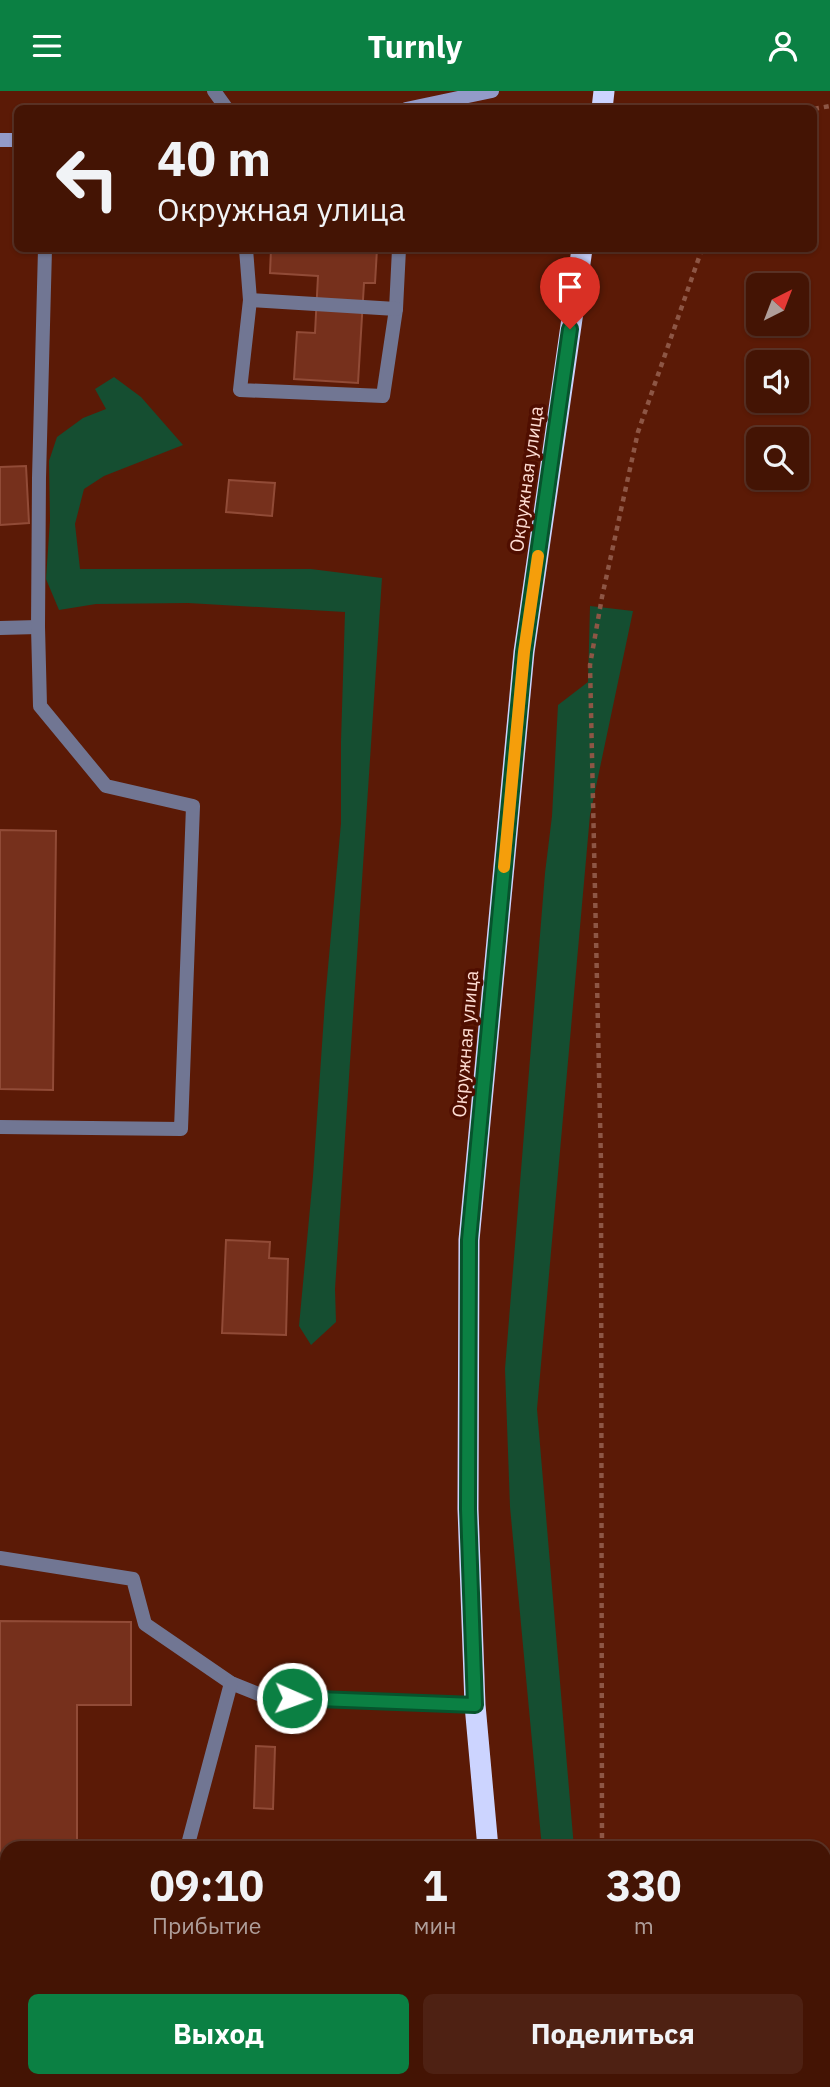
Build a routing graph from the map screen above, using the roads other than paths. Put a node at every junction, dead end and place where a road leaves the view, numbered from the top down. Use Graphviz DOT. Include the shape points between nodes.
graph roads {
  1 [pos="492,91"];
  2 [pos="425,105"];
  3 [pos="45,252"];
  4 [pos="246,252"];
  5 [pos="399,252"];
  6 [pos="582,252"];
  7 [pos="250,300"];
  8 [pos="396,309"];
  9 [pos="38,627"];
  10 [pos="0,628"];
  11 [pos="0,1127"];
  12 [pos="0,1558"];
  13 [pos="231,1683"];
  14 [pos="475,1705"];
  15 [pos="189,1841"];
  16 [pos="487,1841"];
  1 -- 2 [label="street"];
  3 -- 9 [label="lane"];
  4 -- 7 [label="lane"];
  5 -- 8 [label="lane"];
  6 -- 14 [label="highway, Окружная улица" via="524,652 469,1240 468,1509"];
  7 -- 8 [label="lane"];
  7 -- 8 [label="lane" via="240,390 383,397"];
  9 -- 10 [label="lane"];
  9 -- 11 [label="lane" via="40,706 106,786 193,806 181,1129"];
  12 -- 13 [label="lane" via="133,1579 145,1624"];
  13 -- 14 [label="lane" via="266,1697"];
  13 -- 15 [label="lane"];
  14 -- 16 [label="highway, Окружная улица"];
}
